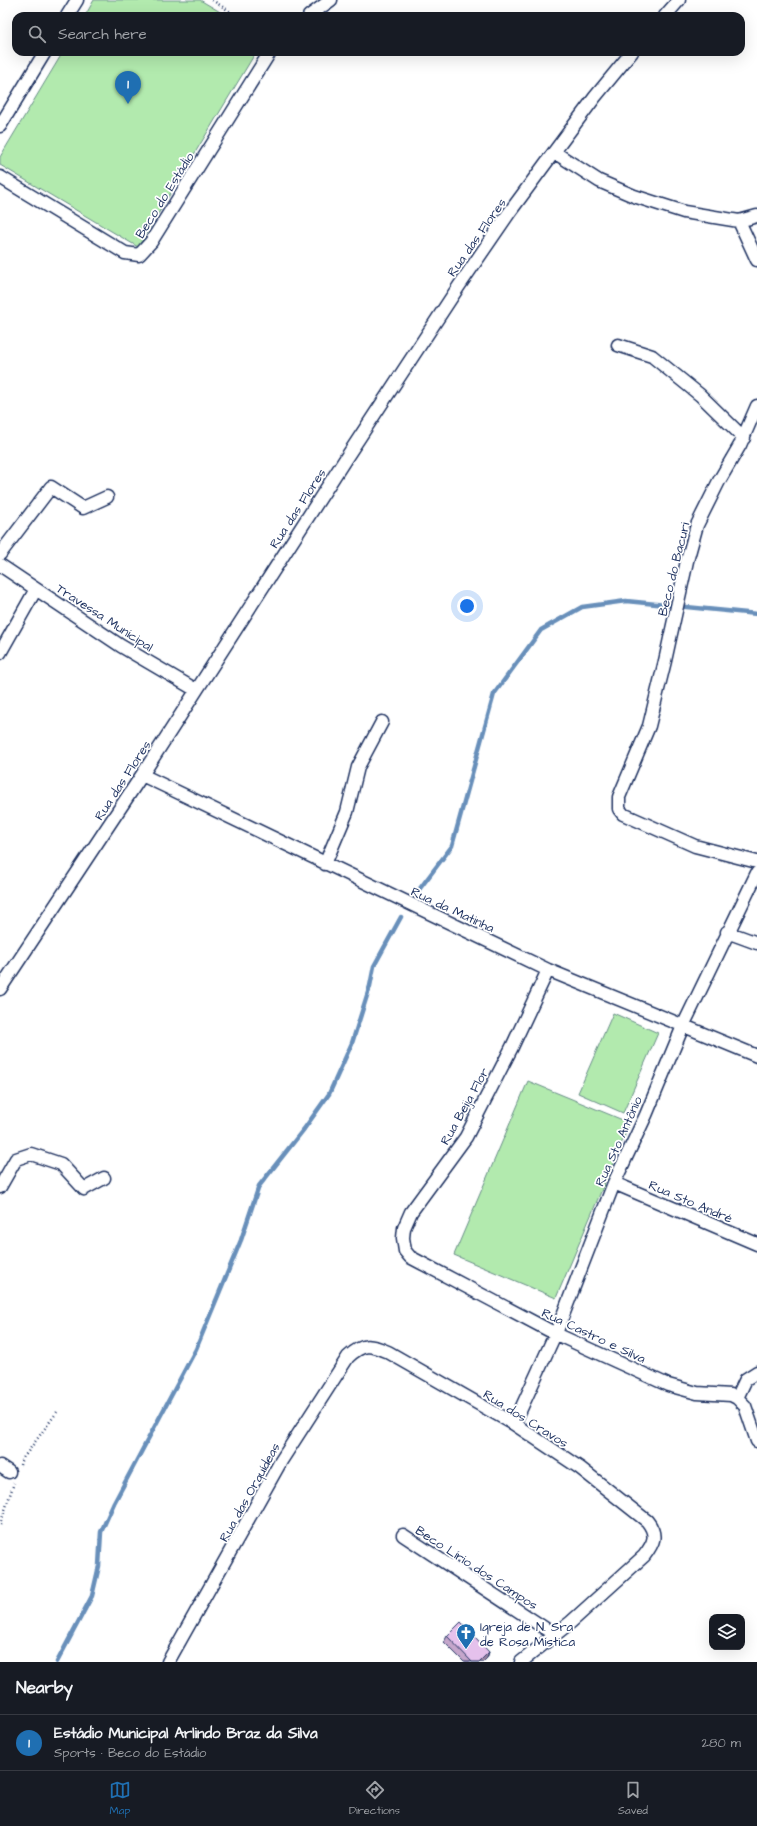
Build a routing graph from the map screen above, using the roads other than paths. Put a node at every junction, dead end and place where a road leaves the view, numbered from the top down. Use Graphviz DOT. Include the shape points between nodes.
graph roads {
  1 [pos="77,0"];
  2 [pos="331,0"];
  3 [pos="679,0"];
  4 [pos="70,12"];
  5 [pos="314,12"];
  6 [pos="668,12"];
  7 [pos="43,56"];
  8 [pos="267,56"];
  9 [pos="629,56"];
  10 [pos="0,126"];
  11 [pos="554,152"];
  12 [pos="0,177"];
  13 [pos="757,216"];
  14 [pos="739,221"];
  15 [pos="757,260"];
  16 [pos="618,345"];
  17 [pos="756,411"];
  18 [pos="744,438"];
  19 [pos="107,497"];
  20 [pos="0,554"];
  21 [pos="0,565"];
  22 [pos="36,589"];
  23 [pos="0,653"];
  24 [pos="196,690"];
  25 [pos="382,722"];
  26 [pos="142,775"];
  27 [pos="757,862"];
  28 [pos="325,864"];
  29 [pos="757,873"];
  30 [pos="727,932"];
  31 [pos="757,943"];
  32 [pos="548,970"];
  33 [pos="0,988"];
  34 [pos="684,1026"];
  35 [pos="757,1056"];
  36 [pos="104,1178"];
  37 [pos="614,1183"];
  38 [pos="0,1187"];
  39 [pos="757,1244"];
  40 [pos="405,1251"];
  41 [pos="556,1334"];
  42 [pos="365,1346"];
  43 [pos="757,1372"];
  44 [pos="737,1398"];
  45 [pos="514,1424"];
  46 [pos="757,1441"];
  47 [pos="404,1535"];
  48 [pos="555,1635"];
  49 [pos="168,1662"];
  50 [pos="521,1662"];
  1 -- 4 [label="street"];
  2 -- 5 [label="street"];
  3 -- 6 [label="street"];
  7 -- 10 [label="street"];
  8 -- 12 [label="street, Beco do Estádio" via="151,242 140,255 125,253"];
  9 -- 11 [label="street, Rua das Flores"];
  11 -- 14 [label="street" via="599,181 634,196 684,212"];
  11 -- 24 [label="street, Rua das Flores" via="509,213 418,348"];
  13 -- 14 [label="street"];
  14 -- 15 [label="street"];
  16 -- 18 [label="street" via="652,356 700,395"];
  17 -- 18 [label="street, Beco do Bacuri"];
  18 -- 27 [label="street, Beco do Bacuri" via="697,524 686,561 649,726 619,797 619,809 622,814 695,846"];
  19 -- 20 [label="street" via="83,508 51,487"];
  21 -- 22 [label="street, Travessa Municipal"];
  22 -- 23 [label="street"];
  22 -- 24 [label="street, Travessa Municipal" via="121,646"];
  24 -- 26 [label="street, Rua das Flores"];
  25 -- 28 [label="street" via="358,767 348,812"];
  26 -- 28 [label="street, Rua da Matinha"];
  26 -- 33 [label="street, Rua das Flores"];
  28 -- 32 [label="street, Rua da Matinha"];
  29 -- 30 [label="street, Rua Sto Antônio"];
  30 -- 31 [label="street"];
  30 -- 34 [label="street, Rua Sto Antônio"];
  32 -- 34 [label="street, Rua da Matinha"];
  32 -- 40 [label="street, Rua Beija Flor" via="466,1137 411,1212 403,1233"];
  34 -- 35 [label="street, Rua da Matinha"];
  34 -- 37 [label="street, Rua Sto Antônio"];
  36 -- 38 [label="street" via="84,1189 61,1164 31,1154 16,1159"];
  37 -- 39 [label="street, Rua Sto André"];
  37 -- 41 [label="street, Rua Sto Antônio"];
  40 -- 41 [label="street, Rua Castro e Silva" via="410,1257"];
  41 -- 44 [label="street, Rua Castro e Silva" via="668,1385 697,1393 731,1395"];
  41 -- 45 [label="street, Rua Sto Antônio"];
  42 -- 45 [label="street, Rua dos Cravos" via="378,1347 388,1352"];
  42 -- 49 [label="street, Rua das Orquídeas" via="348,1356 281,1461"];
  43 -- 44 [label="street" via="746,1379"];
  44 -- 46 [label="street" via="745,1406"];
  45 -- 48 [label="street, Rua dos Cravos" via="580,1468 647,1521 653,1529 652,1546 644,1556"];
  47 -- 48 [label="street, Beco Lírio dos Campos"];
  48 -- 50 [label="street"];
}
